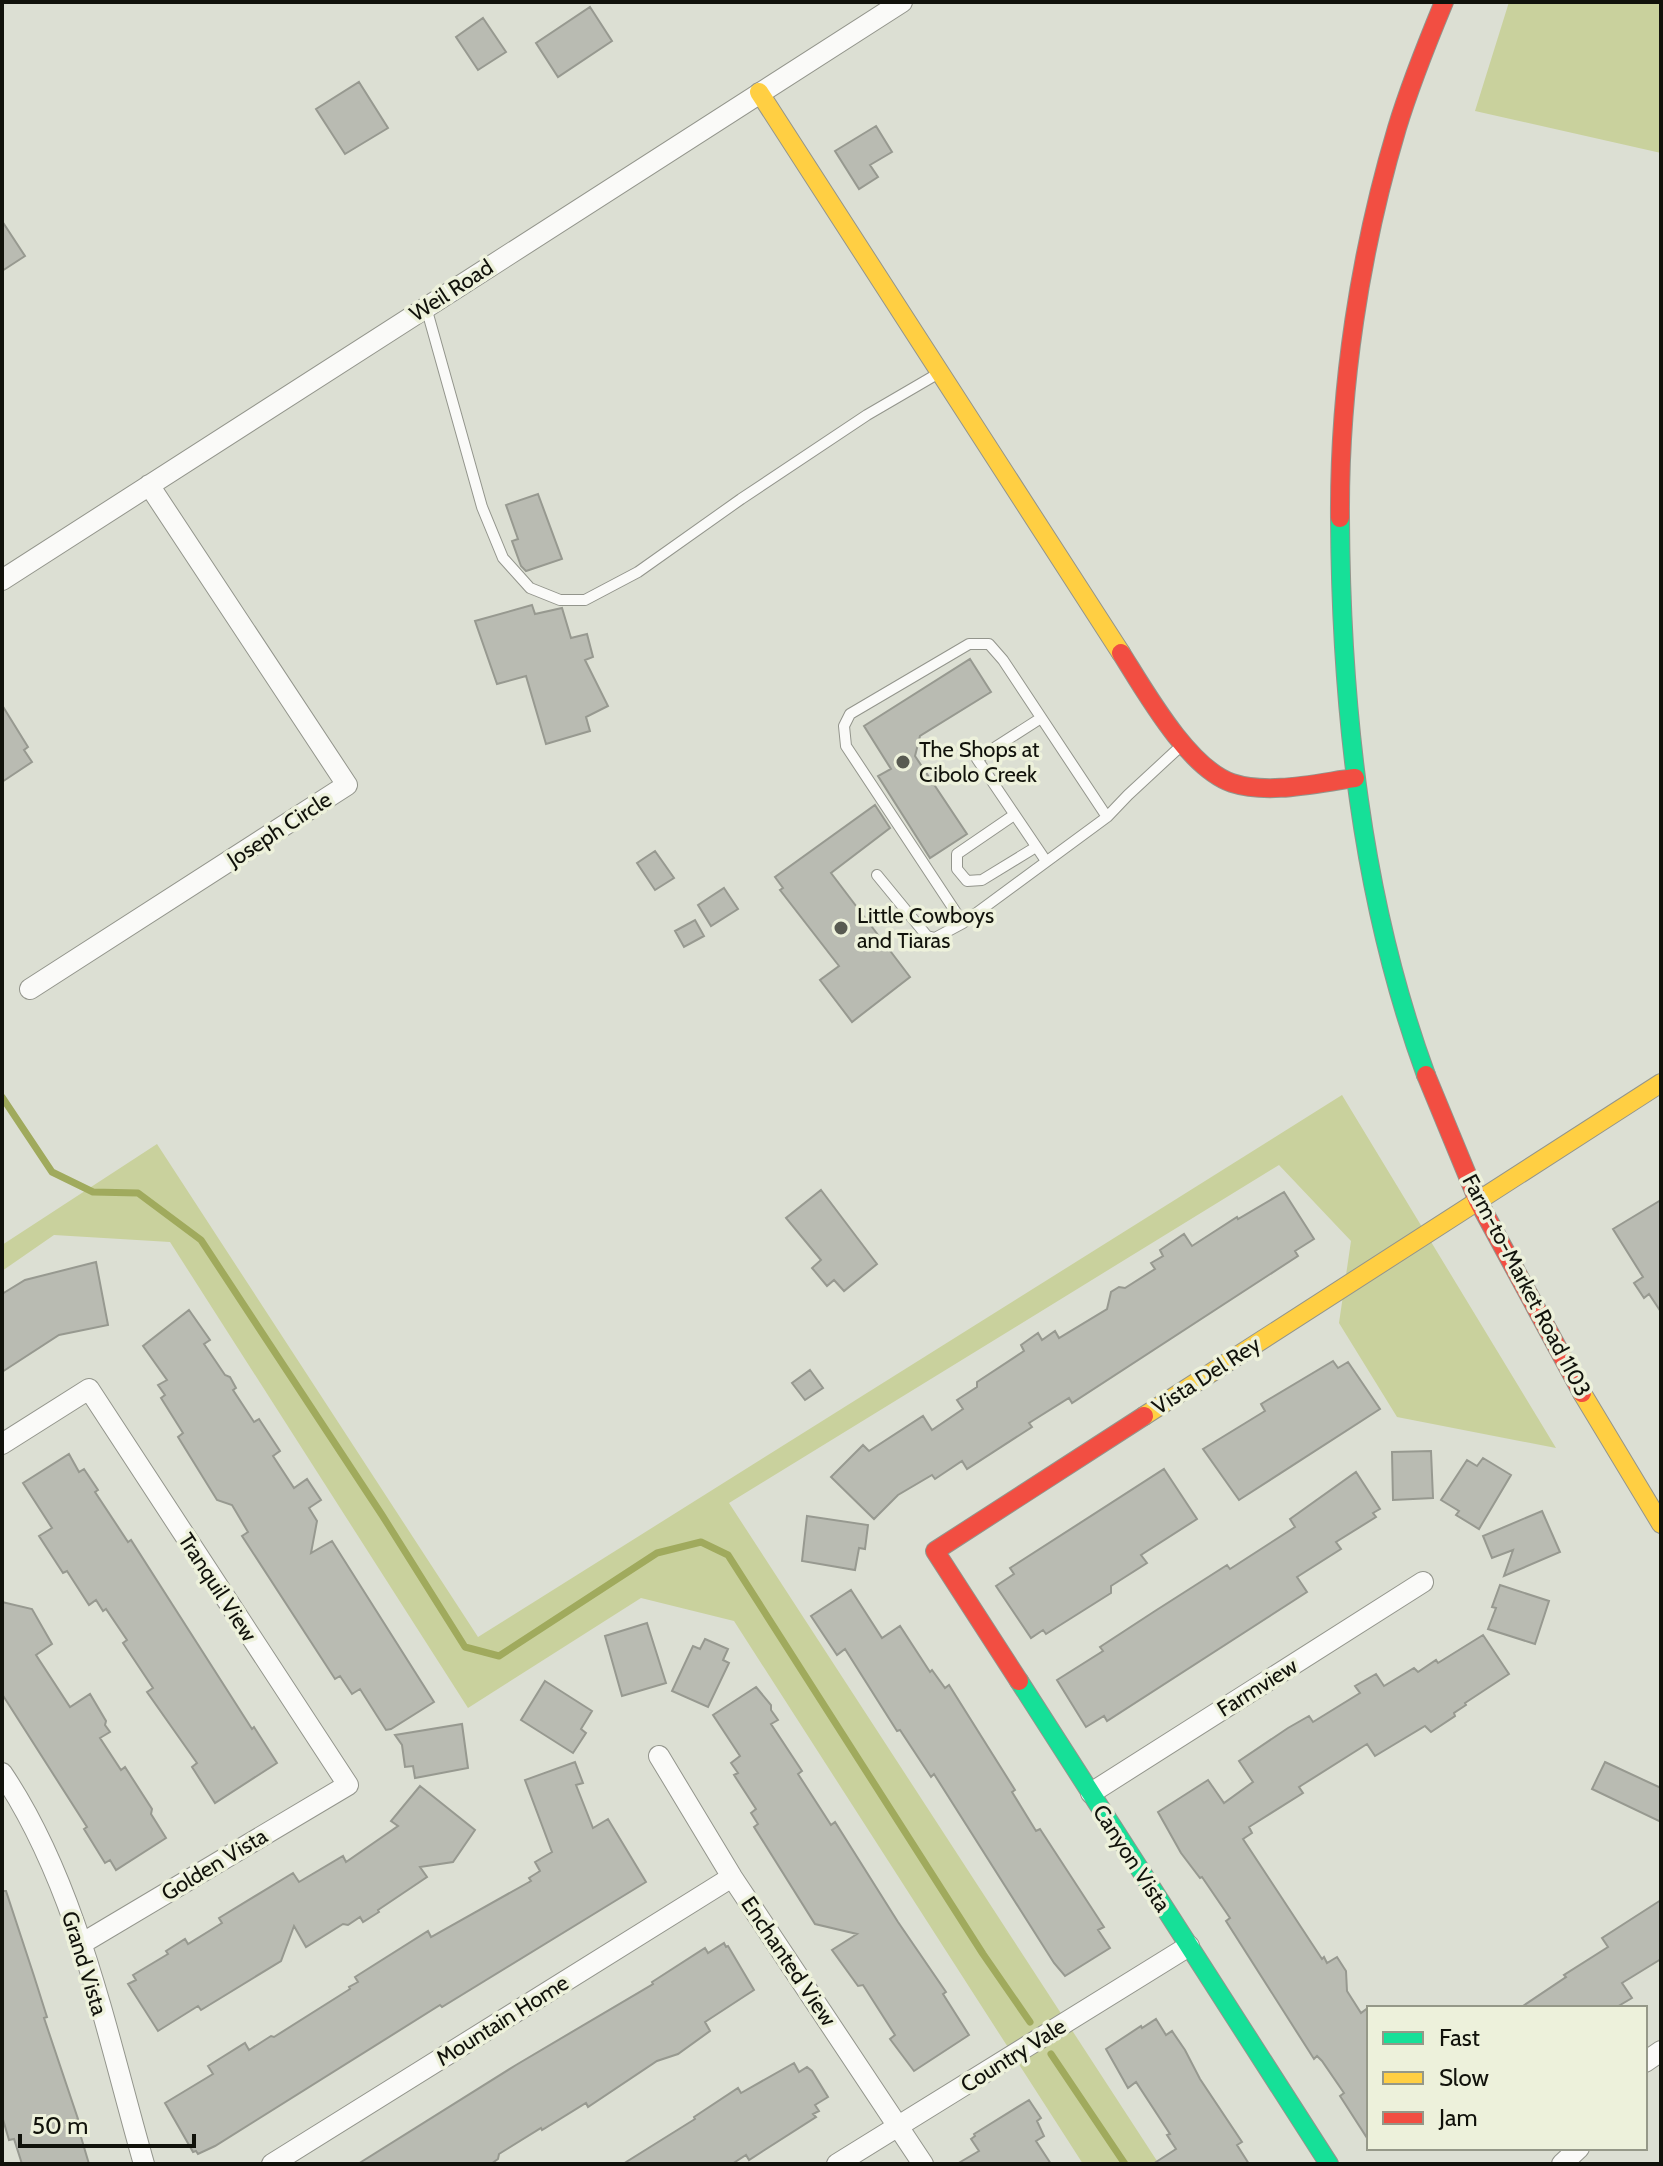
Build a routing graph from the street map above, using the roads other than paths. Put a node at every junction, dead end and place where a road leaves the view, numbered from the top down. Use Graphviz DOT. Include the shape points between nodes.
graph roads {
  1 [pos="902,2"];
  2 [pos="1444,2"];
  3 [pos="759,92"];
  4 [pos="426,307"];
  5 [pos="940,372"];
  6 [pos="149,485"];
  7 [pos="2,580"];
  8 [pos="1041,718"];
  9 [pos="1184,744"];
  10 [pos="1355,778"];
  11 [pos="1014,815"];
  12 [pos="1107,817"];
  13 [pos="1036,847"];
  14 [pos="1046,861"];
  15 [pos="877,875"];
  16 [pos="963,923"];
  17 [pos="30,989"];
  18 [pos="1661,1083"];
  19 [pos="1477,1199"];
  20 [pos="2,1444"];
  21 [pos="1661,1524"];
  22 [pos="935,1551"];
  23 [pos="1423,1582"];
  24 [pos="659,1756"];
  25 [pos="2,1773"];
  26 [pos="348,1785"];
  27 [pos="1091,1793"];
  28 [pos="732,1877"];
  29 [pos="81,1944"];
  30 [pos="1189,1946"];
  31 [pos="899,2126"];
  32 [pos="144,2164"];
  33 [pos="272,2164"];
  34 [pos="837,2164"];
  35 [pos="923,2164"];
  36 [pos="1329,2164"];
  1 -- 3 [label="street, Weil Road"];
  2 -- 10 [label="main road, Farm-to-Market Road 1103" via="1392,145 1360,291 1348,389 1340,508 1341,600"];
  3 -- 4 [label="street, Weil Road"];
  3 -- 5 [label="main road"];
  4 -- 5 [label="lane" via="482,507 503,558 530,588 560,600 585,600 638,572 867,415"];
  4 -- 6 [label="street, Weil Road"];
  5 -- 9 [label="main road"];
  6 -- 7 [label="street, Weil Road"];
  6 -- 17 [label="street, Joseph Circle" via="347,785"];
  8 -- 11 [label="lane" via="977,759"];
  8 -- 12 [label="lane"];
  8 -- 16 [label="lane" via="989,644 969,644 850,714 844,726 846,746"];
  9 -- 10 [label="main road" via="1225,781 1273,788"];
  9 -- 12 [label="lane"];
  10 -- 19 [label="main road, Farm-to-Market Road 1103" via="1405,1014"];
  11 -- 13 [label="lane"];
  11 -- 13 [label="lane" via="957,854 957,869 967,881 982,880"];
  12 -- 14 [label="lane"];
  13 -- 14 [label="lane"];
  14 -- 16 [label="lane"];
  15 -- 16 [label="lane" via="927,936 935,938"];
  18 -- 19 [label="main road, Vista Del Rey"];
  19 -- 21 [label="main road, Farm-to-Market Road 1103" via="1569,1371"];
  19 -- 22 [label="main road, Vista Del Rey"];
  20 -- 26 [label="street, Tranquil View" via="89,1389"];
  22 -- 27 [label="main road, Canyon Vista"];
  23 -- 27 [label="street, Farmview"];
  24 -- 28 [label="street, Enchanted View"];
  25 -- 29 [label="street, Grand Vista" via="51,1860"];
  26 -- 29 [label="street, Golden Vista"];
  27 -- 30 [label="main road, Canyon Vista"];
  28 -- 31 [label="street, Enchanted View"];
  28 -- 33 [label="street, Mountain Home"];
  29 -- 32 [label="street, Grand Vista"];
  30 -- 31 [label="street, Country Vale"];
  30 -- 36 [label="main road, Canyon Vista"];
  31 -- 34 [label="street, Country Vale"];
  31 -- 35 [label="street, Enchanted View"];
}
